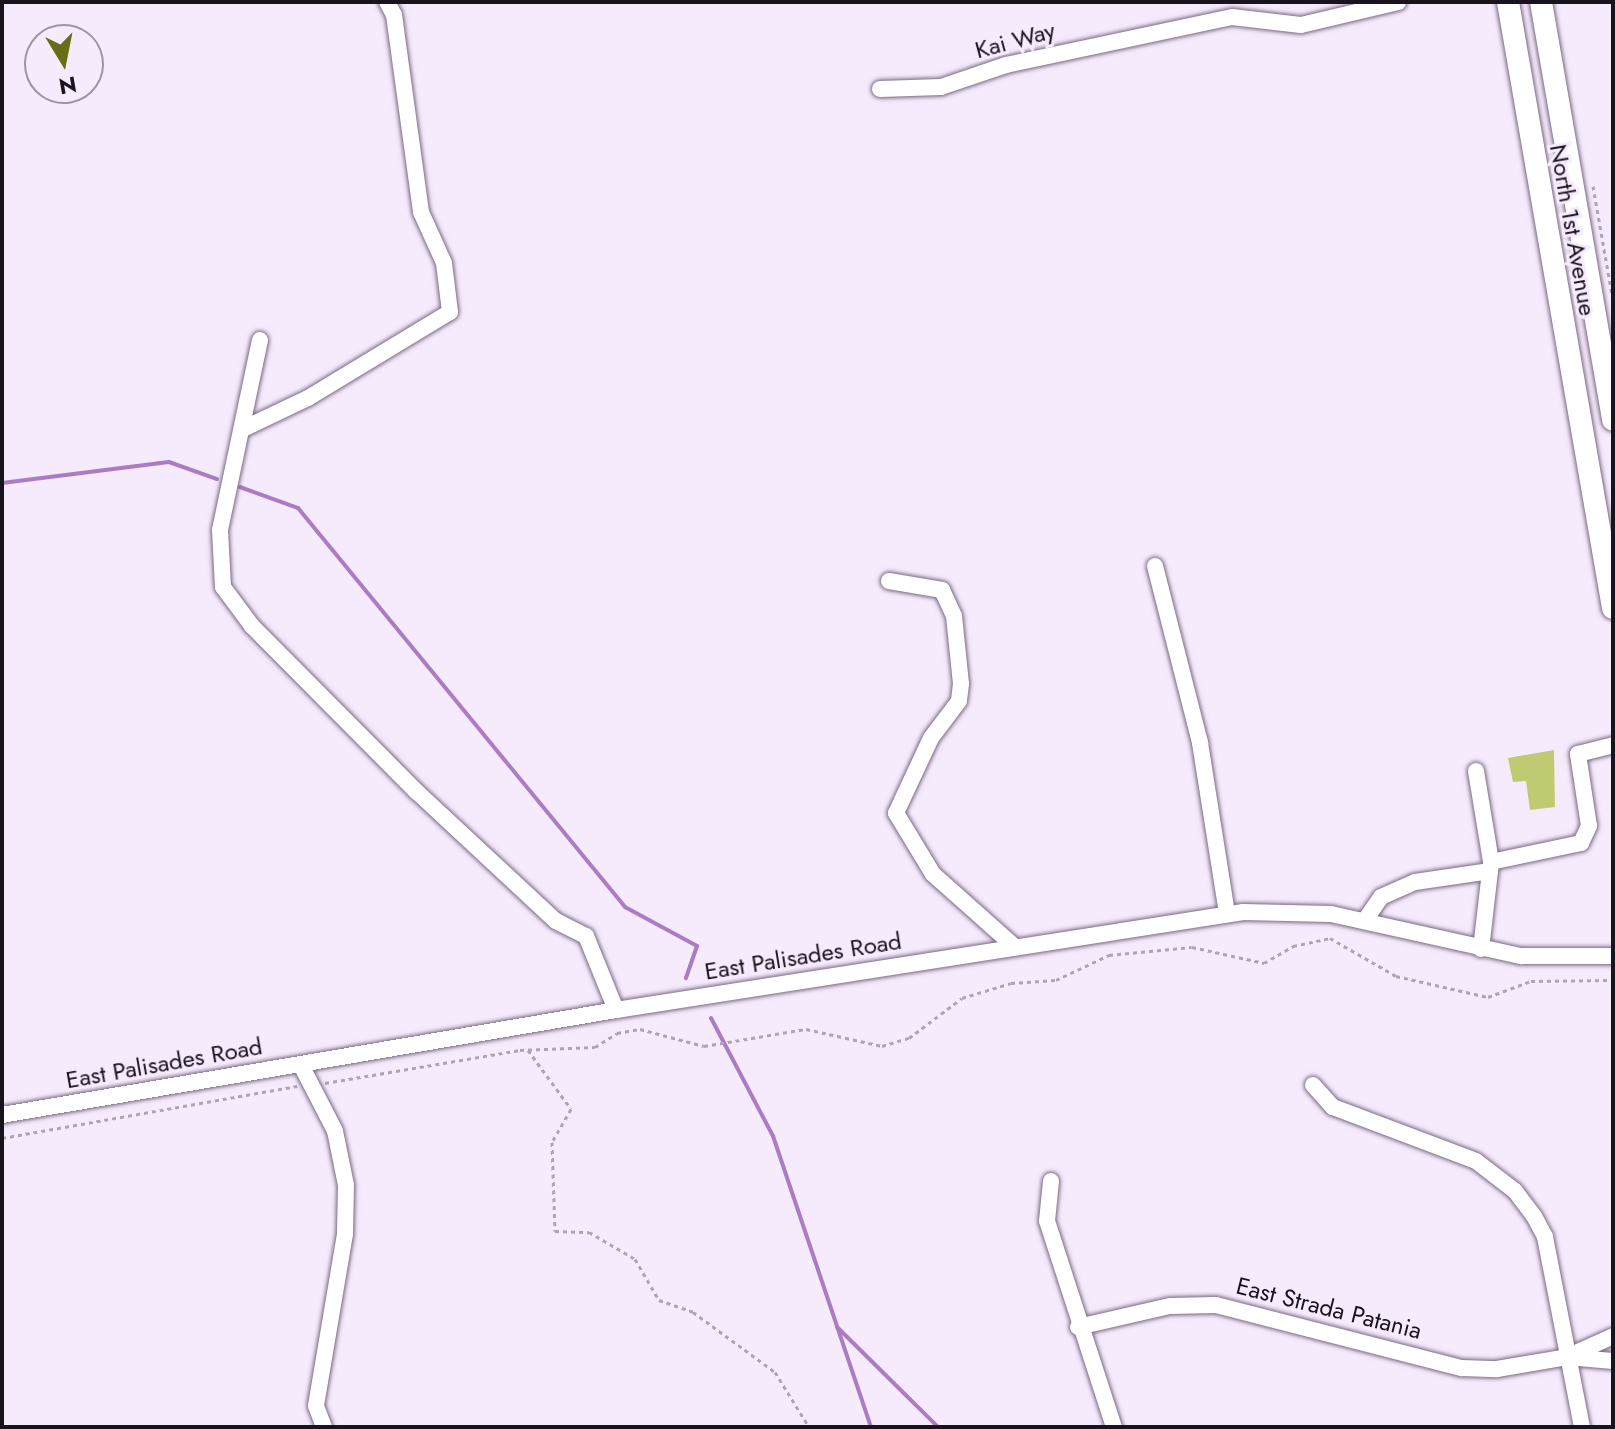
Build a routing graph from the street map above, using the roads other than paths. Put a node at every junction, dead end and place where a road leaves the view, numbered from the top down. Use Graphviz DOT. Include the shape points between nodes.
graph roads {
  1 [pos="387,2"];
  2 [pos="1398,2"];
  3 [pos="1508,2"];
  4 [pos="1541,2"];
  5 [pos="880,89"];
  6 [pos="260,340"];
  7 [pos="1613,420"];
  8 [pos="245,428"];
  9 [pos="1605,512"];
  10 [pos="1155,566"];
  11 [pos="889,581"];
  12 [pos="1613,608"];
  13 [pos="1613,745"];
  14 [pos="1476,771"];
  15 [pos="1490,866"];
  16 [pos="1227,914"];
  17 [pos="1365,920"];
  18 [pos="1015,947"];
  19 [pos="1481,949"];
  20 [pos="1613,956"];
  21 [pos="616,1010"];
  22 [pos="301,1065"];
  23 [pos="1313,1085"];
  24 [pos="2,1115"];
  25 [pos="1051,1181"];
  26 [pos="1078,1327"];
  27 [pos="1613,1336"];
  28 [pos="1567,1357"];
  29 [pos="1613,1361"];
  30 [pos="324,1427"];
  31 [pos="1114,1427"];
  32 [pos="1582,1427"];
  1 -- 8 [label="street" via="394,15 421,212 447,274 450,312 308,398"];
  2 -- 5 [label="street, Kai Way" via="1301,25 1232,17 1020,62 941,87"];
  3 -- 9 [label="main road, North 1st Avenue"];
  4 -- 7 [label="main road, North 1st Avenue"];
  6 -- 8 [label="street"];
  8 -- 21 [label="street" via="220,530 223,587 252,626 416,791 556,921 586,936"];
  9 -- 12 [label="main road, North 1st Avenue"];
  10 -- 16 [label="street" via="1200,743"];
  11 -- 18 [label="street" via="942,590 954,616 961,684 959,701 931,738 896,813 933,874"];
  13 -- 15 [label="street" via="1578,754 1589,826 1581,843"];
  14 -- 15 [label="street"];
  15 -- 17 [label="street" via="1415,882 1381,897"];
  15 -- 19 [label="street"];
  16 -- 17 [label="street, East Palisades Road" via="1290,910"];
  16 -- 18 [label="street, East Palisades Road"];
  17 -- 19 [label="street, East Palisades Road"];
  18 -- 21 [label="street, East Palisades Road"];
  19 -- 20 [label="street, East Palisades Road" via="1544,957"];
  21 -- 22 [label="street, East Palisades Road"];
  22 -- 24 [label="street, East Palisades Road"];
  22 -- 30 [label="street" via="335,1131 346,1185 345,1234 316,1406"];
  23 -- 28 [label="street" via="1333,1107 1476,1161 1515,1191 1545,1237"];
  25 -- 26 [label="street" via="1047,1221"];
  26 -- 28 [label="street, East Strada Patania" via="1170,1306 1216,1305 1462,1368 1497,1369"];
  26 -- 31 [label="street"];
  27 -- 28 [label="street"];
  28 -- 29 [label="street"];
  28 -- 32 [label="street"];
}
